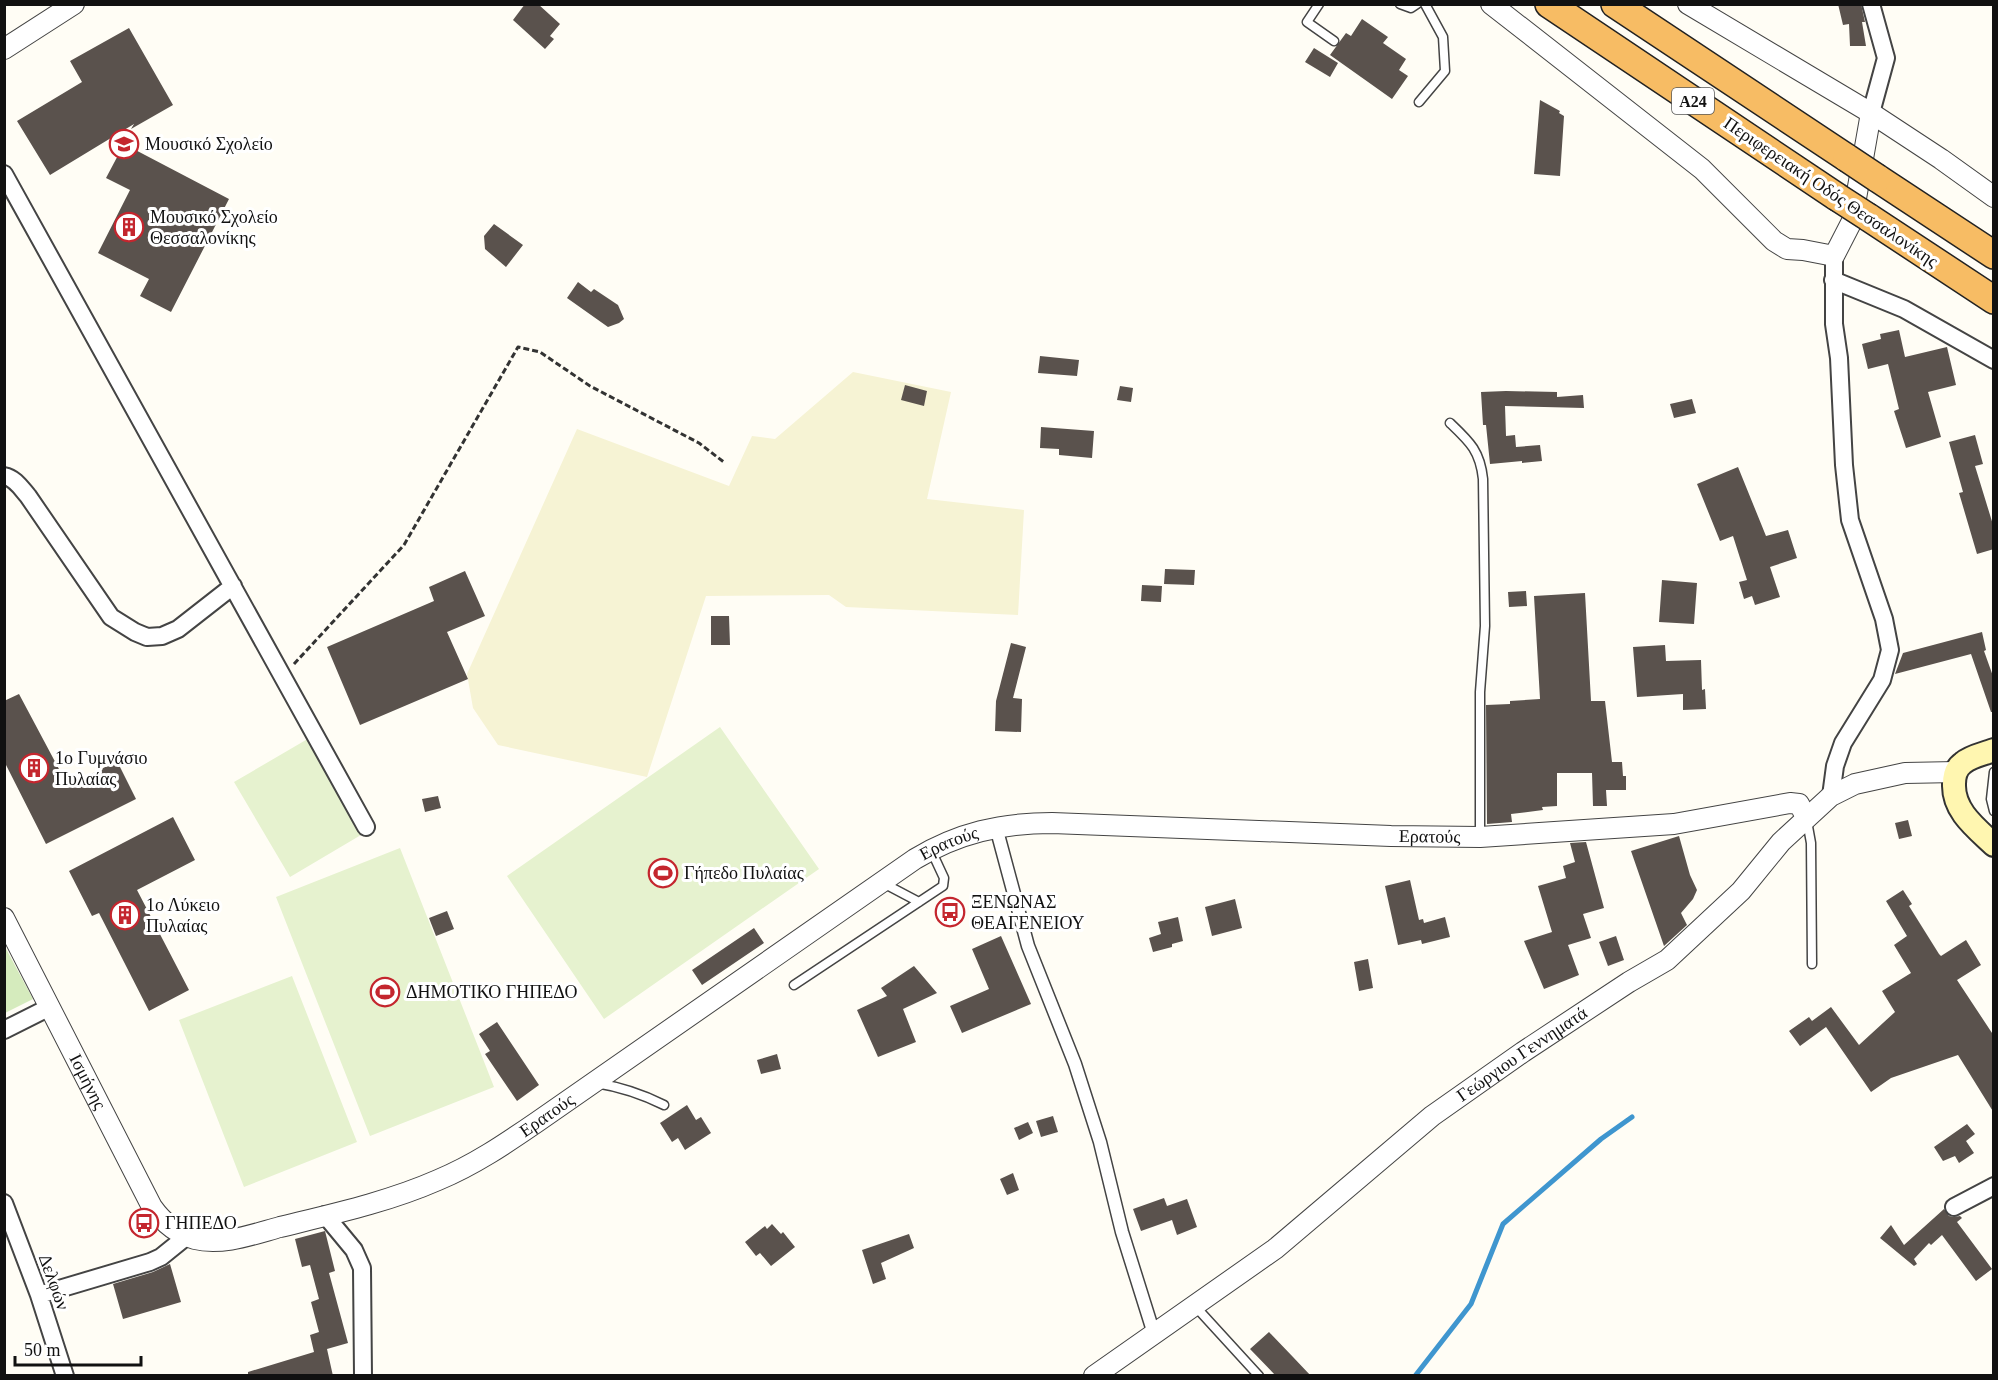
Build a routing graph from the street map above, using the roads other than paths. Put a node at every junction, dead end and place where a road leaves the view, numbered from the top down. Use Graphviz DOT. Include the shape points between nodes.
graph roads {
  1 [pos="74,4"];
  2 [pos="1319,4"];
  3 [pos="1400,4"];
  4 [pos="1417,4"];
  5 [pos="1425,4"];
  6 [pos="1491,4"];
  7 [pos="1549,4"];
  8 [pos="1616,4"];
  9 [pos="1688,4"];
  10 [pos="1871,4"];
  11 [pos="1334,41"];
  12 [pos="4,49"];
  13 [pos="1419,102"];
  14 [pos="1871,113"];
  15 [pos="4,174"];
  16 [pos="1994,198"];
  17 [pos="1994,255"];
  18 [pos="1834,256"];
  19 [pos="1833,280"];
  20 [pos="1994,300"];
  21 [pos="1994,360"];
  22 [pos="1450,423"];
  23 [pos="4,476"];
  24 [pos="233,586"];
  25 [pos="1993,750"];
  26 [pos="1994,771"];
  27 [pos="1956,772"];
  28 [pos="1831,796"];
  29 [pos="1994,811"];
  30 [pos="1806,817"];
  31 [pos="366,827"];
  32 [pos="996,827"];
  33 [pos="1480,837"];
  34 [pos="1994,845"];
  35 [pos="930,849"];
  36 [pos="881,882"];
  37 [pos="919,902"];
  38 [pos="4,918"];
  39 [pos="1812,964"];
  40 [pos="794,985"];
  41 [pos="50,1007"];
  42 [pos="4,1030"];
  43 [pos="593,1083"];
  44 [pos="664,1105"];
  45 [pos="1994,1186"];
  46 [pos="4,1203"];
  47 [pos="1954,1207"];
  48 [pos="325,1215"];
  49 [pos="187,1236"];
  50 [pos="39,1295"];
  51 [pos="1195,1306"];
  52 [pos="1154,1334"];
  53 [pos="1106,1372"];
  54 [pos="65,1376"];
  55 [pos="363,1376"];
  56 [pos="1259,1376"];
  1 -- 12 [label="street"];
  2 -- 11 [label="lane" via="1307,22"];
  3 -- 4 [label="lane" via="1411,8"];
  5 -- 13 [label="lane" via="1443,37 1445,71"];
  6 -- 18 [label="street" via="1702,169 1774,241 1787,249"];
  7 -- 20 [label="highway, Περιφερειακή Οδός Θεσσαλονίκης / Α24, bridge"];
  8 -- 17 [label="highway, Περιφερειακή Οδός Θεσσαλονίκης / Α24, bridge"];
  9 -- 14 [label="street"];
  10 -- 14 [label="street" via="1886,58"];
  14 -- 16 [label="street"];
  14 -- 18 [label="street" via="1851,221"];
  15 -- 24 [label="street"];
  18 -- 19 [label="street"];
  19 -- 21 [label="street" via="1904,309"];
  19 -- 28 [label="street" via="1850,520 1884,619 1890,650 1882,680 1844,743 1835,766"];
  22 -- 33 [label="lane" via="1477,452 1483,479 1485,626 1480,692"];
  23 -- 24 [label="street" via="10,477 28,496 111,616 135,632 147,637 162,636 178,629"];
  24 -- 31 [label="street"];
  25 -- 26 [label="lane"];
  25 -- 27 [label="main road" via="1966,760"];
  26 -- 29 [label="lane" via="1990,799"];
  27 -- 28 [label="street, Γεώργιου Γεννηματά" via="1905,773 1856,784"];
  27 -- 34 [label="main road" via="1958,806"];
  28 -- 30 [label="street, Γεώργιου Γεννηματά"];
  30 -- 33 [label="street, Ερατούς" via="1799,804 1790,803 1674,824"];
  30 -- 39 [label="lane" via="1811,843"];
  30 -- 51 [label="street, Γεώργιου Γεννηματά" via="1780,842 1741,891 1667,960 1432,1116 1275,1249"];
  32 -- 33 [label="street, Ερατούς" via="1052,823"];
  32 -- 35 [label="street, Ερατούς"];
  32 -- 52 [label="street" via="1028,946 1075,1064 1096,1131"];
  35 -- 36 [label="street, Ερατούς"];
  35 -- 37 [label="lane" via="945,884"];
  36 -- 37 [label="lane"];
  36 -- 43 [label="street, Ερατούς"];
  37 -- 40 [label="lane"];
  38 -- 41 [label="street, Ισμήνης"];
  41 -- 42 [label="street"];
  41 -- 49 [label="street, Ισμήνης" via="152,1207 166,1223"];
  43 -- 44 [label="lane" via="621,1087"];
  43 -- 48 [label="street, Ερατούς" via="494,1151 459,1170 408,1192"];
  45 -- 47 [label="street"];
  46 -- 50 [label="street, Δελφών"];
  48 -- 49 [label="street, Ερατούς" via="229,1239 206,1241"];
  48 -- 55 [label="street" via="354,1250 362,1268"];
  49 -- 50 [label="street" via="150,1262"];
  50 -- 54 [label="street, Δελφών"];
  51 -- 52 [label="street, Γεώργιου Γεννηματά"];
  51 -- 56 [label="lane"];
  52 -- 53 [label="street, Γεώργιου Γεννηματά"];
}
